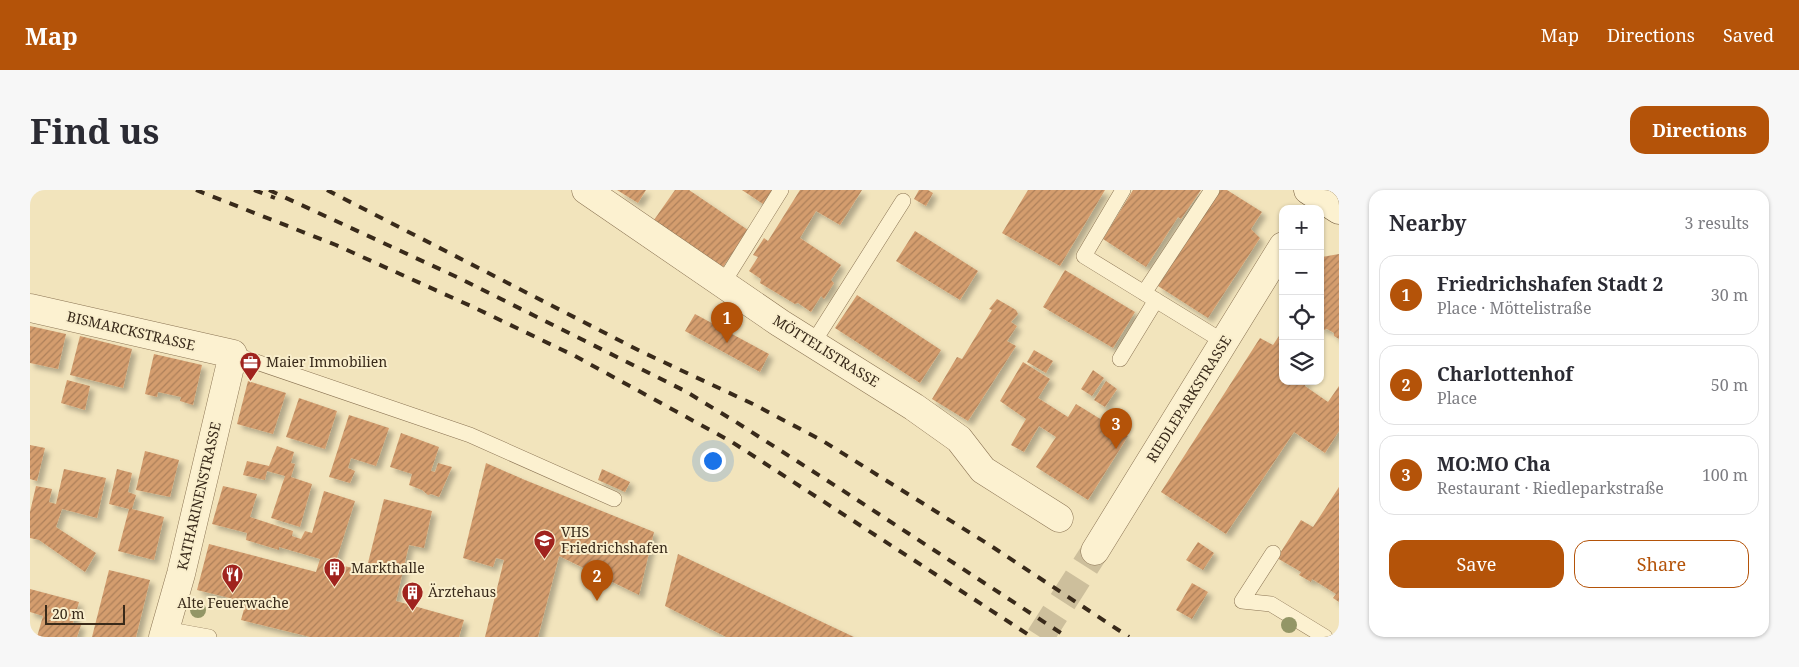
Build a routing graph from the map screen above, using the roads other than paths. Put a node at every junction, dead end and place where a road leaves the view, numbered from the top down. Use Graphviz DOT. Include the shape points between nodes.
graph roads {
  1 [pos="586,190"];
  2 [pos="781,190"];
  3 [pos="1123,190"];
  4 [pos="1212,190"];
  5 [pos="1311,198"];
  6 [pos="903,201"];
  7 [pos="1339,210"];
  8 [pos="1281,250"];
  9 [pos="723,283"];
  10 [pos="1150,297"];
  11 [pos="30,308"];
  12 [pos="1224,342"];
  13 [pos="813,343"];
  14 [pos="233,354"];
  15 [pos="1120,359"];
  16 [pos="614,499"];
  17 [pos="1059,518"];
  18 [pos="1095,551"];
  19 [pos="1273,553"];
  20 [pos="164,633"];
  21 [pos="209,637"];
  22 [pos="1325,637"];
  1 -- 9 [label="street, MÖTTELISTRASSE"];
  2 -- 9 [label="lane"];
  3 -- 10 [label="lane" via="1084,256"];
  4 -- 10 [label="lane"];
  5 -- 7 [label="street"];
  6 -- 13 [label="lane"];
  8 -- 12 [label="street, RIEDLEPARKSTRASSE"];
  9 -- 13 [label="street, MÖTTELISTRASSE"];
  10 -- 12 [label="lane"];
  10 -- 15 [label="lane"];
  11 -- 14 [label="street, BISMARCKSTRASSE"];
  12 -- 18 [label="street, RIEDLEPARKSTRASSE"];
  13 -- 17 [label="street, MÖTTELISTRASSE" via="959,439 983,470"];
  14 -- 16 [label="lane" via="470,435"];
  14 -- 20 [label="street, KATHARINENSTRASSE"];
  19 -- 22 [label="lane" via="1242,601 1271,604"];
  20 -- 21 [label="lane"];
}
